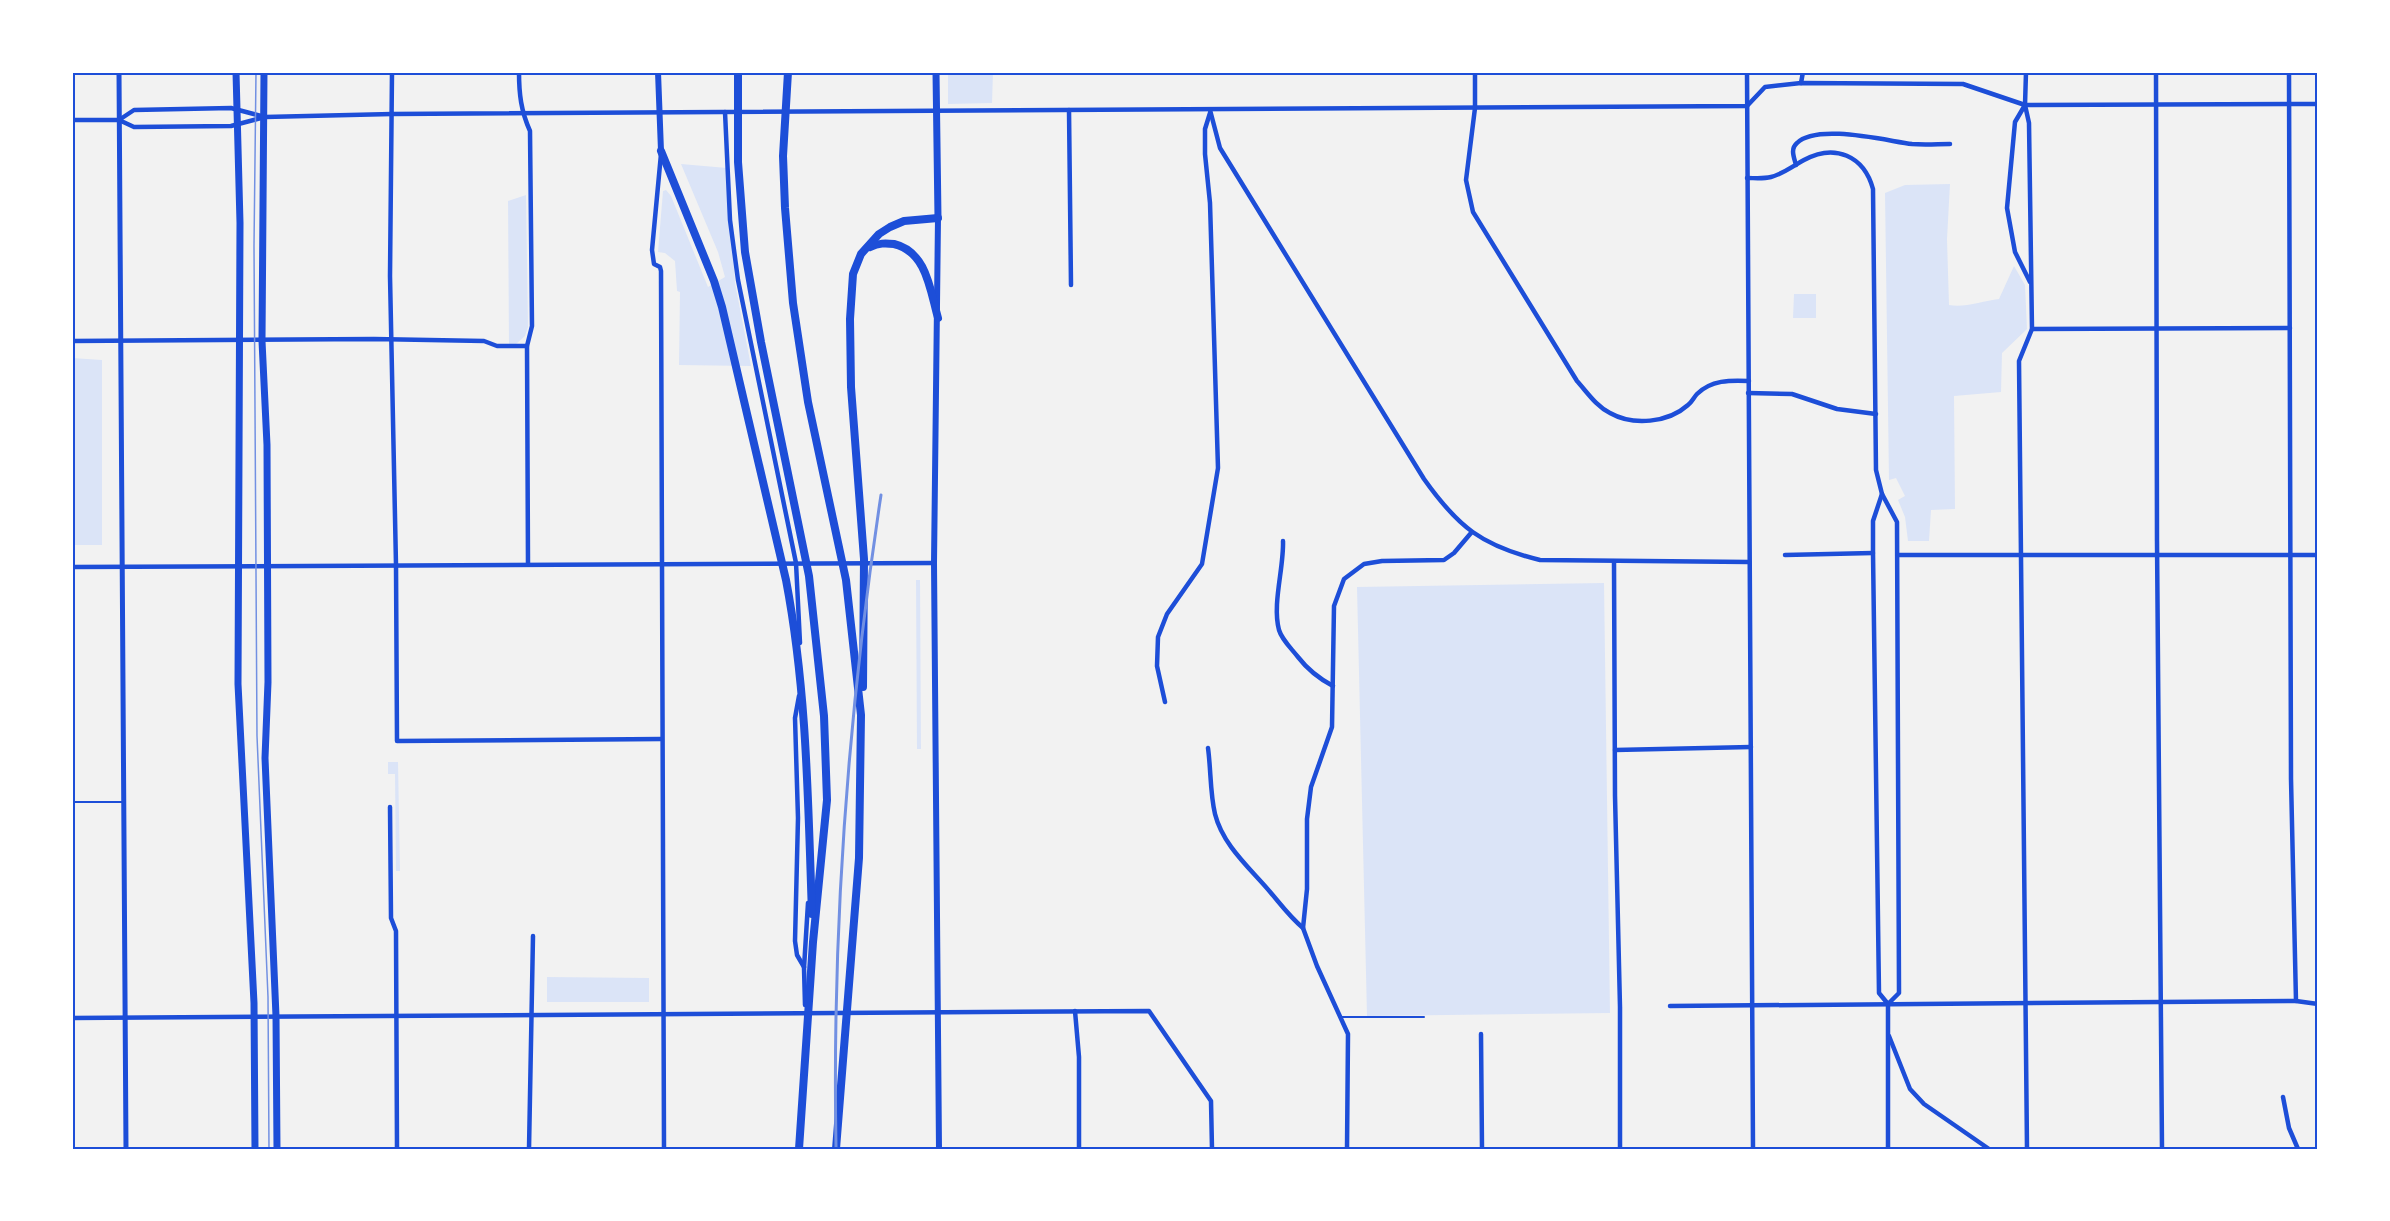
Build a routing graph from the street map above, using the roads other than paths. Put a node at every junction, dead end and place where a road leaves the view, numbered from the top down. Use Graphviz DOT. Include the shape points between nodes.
graph roads {
  1 [pos="119,72"];
  2 [pos="236,72"];
  3 [pos="264,72"];
  4 [pos="392,72"];
  5 [pos="519,72"];
  6 [pos="658,72"];
  7 [pos="738,72"];
  8 [pos="788,72"];
  9 [pos="936,72"];
  10 [pos="1475,72"];
  11 [pos="1746,72"];
  12 [pos="1803,72"];
  13 [pos="2026,72"];
  14 [pos="2156,72"];
  15 [pos="2289,72"];
  16 [pos="1801,83"];
  17 [pos="2156,103"];
  18 [pos="2289,104"];
  19 [pos="2317,104"];
  20 [pos="2025,105"];
  21 [pos="1747,106"];
  22 [pos="236,108"];
  23 [pos="1475,108"];
  24 [pos="1069,110"];
  25 [pos="1210,110"];
  26 [pos="725,112"];
  27 [pos="935,112"];
  28 [pos="659,113"];
  29 [pos="392,114"];
  30 [pos="522,114"];
  31 [pos="265,117"];
  32 [pos="72,120"];
  33 [pos="119,120"];
  34 [pos="236,125"];
  35 [pos="1950,144"];
  36 [pos="661,151"];
  37 [pos="1796,165"];
  38 [pos="1747,178"];
  39 [pos="938,218"];
  40 [pos="867,248"];
  41 [pos="2031,284"];
  42 [pos="1071,285"];
  43 [pos="938,318"];
  44 [pos="2290,328"];
  45 [pos="2032,329"];
  46 [pos="2158,329"];
  47 [pos="72,340"];
  48 [pos="121,340"];
  49 [pos="240,340"];
  50 [pos="262,340"];
  51 [pos="390,340"];
  52 [pos="527,346"];
  53 [pos="1749,381"];
  54 [pos="1748,393"];
  55 [pos="1876,414"];
  56 [pos="1882,494"];
  57 [pos="1471,532"];
  58 [pos="1283,541"];
  59 [pos="1873,553"];
  60 [pos="1785,555"];
  61 [pos="1898,555"];
  62 [pos="2020,555"];
  63 [pos="2292,555"];
  64 [pos="2318,555"];
  65 [pos="2157,556"];
  66 [pos="1749,561"];
  67 [pos="1614,562"];
  68 [pos="796,563"];
  69 [pos="934,563"];
  70 [pos="396,564"];
  71 [pos="528,564"];
  72 [pos="662,564"];
  73 [pos="238,565"];
  74 [pos="268,565"];
  75 [pos="121,566"];
  76 [pos="72,567"];
  77 [pos="801,681"];
  78 [pos="1333,687"];
  79 [pos="1165,702"];
  80 [pos="661,738"];
  81 [pos="1751,747"];
  82 [pos="1208,748"];
  83 [pos="1615,750"];
  84 [pos="862,760"];
  85 [pos="72,802"];
  86 [pos="124,802"];
  87 [pos="390,807"];
  88 [pos="1303,928"];
  89 [pos="533,936"];
  90 [pos="813,942"];
  91 [pos="804,968"];
  92 [pos="2296,1001"];
  93 [pos="2160,1002"];
  94 [pos="2026,1003"];
  95 [pos="1888,1004"];
  96 [pos="2318,1004"];
  97 [pos="1752,1005"];
  98 [pos="1670,1006"];
  99 [pos="1075,1011"];
  100 [pos="938,1013"];
  101 [pos="532,1014"];
  102 [pos="664,1014"];
  103 [pos="805,1014"];
  104 [pos="396,1015"];
  105 [pos="255,1016"];
  106 [pos="276,1016"];
  107 [pos="1340,1017"];
  108 [pos="1424,1017"];
  109 [pos="72,1018"];
  110 [pos="125,1018"];
  111 [pos="1887,1031"];
  112 [pos="1481,1034"];
  113 [pos="2283,1097"];
  114 [pos="126,1149"];
  115 [pos="255,1149"];
  116 [pos="277,1149"];
  117 [pos="397,1149"];
  118 [pos="529,1149"];
  119 [pos="664,1149"];
  120 [pos="799,1149"];
  121 [pos="836,1149"];
  122 [pos="939,1149"];
  123 [pos="1079,1149"];
  124 [pos="1212,1149"];
  125 [pos="1347,1149"];
  126 [pos="1482,1149"];
  127 [pos="1620,1149"];
  128 [pos="1753,1149"];
  129 [pos="1888,1149"];
  130 [pos="1989,1149"];
  131 [pos="2027,1149"];
  132 [pos="2162,1149"];
  133 [pos="2298,1149"];
  1 -- 33 [label="street"];
  2 -- 22 [label="main road"];
  3 -- 31 [label="main road"];
  4 -- 29 [label="street"];
  5 -- 30 [label="street"];
  6 -- 28 [label="main road"];
  7 -- 90 [label="highway" via="738,162 746,252 800,529 820,669 828,800"];
  8 -- 84 [label="highway" via="783,156 794,303 808,402 848,591"];
  9 -- 27 [label="main road"];
  10 -- 23 [label="street"];
  11 -- 21 [label="street"];
  12 -- 16 [label="street"];
  13 -- 20 [label="street"];
  14 -- 17 [label="street"];
  15 -- 18 [label="street"];
  16 -- 20 [label="street" via="1963,84"];
  16 -- 21 [label="street" via="1765,87"];
  17 -- 18 [label="street"];
  17 -- 20 [label="street"];
  17 -- 46 [label="street"];
  18 -- 19 [label="street"];
  18 -- 44 [label="street"];
  20 -- 41 [label="street" via="2029,123"];
  20 -- 41 [label="street" via="2015,122 2007,208 2015,252"];
  21 -- 23 [label="street"];
  21 -- 38 [label="street"];
  22 -- 31 [label="street"];
  22 -- 33 [label="street" via="134,110"];
  22 -- 34 [label="main road"];
  23 -- 25 [label="street"];
  23 -- 53 [label="street" via="1466,180 1473,212 1577,381 1596,403 1624,419 1660,419 1688,405 1713,384"];
  24 -- 25 [label="street"];
  24 -- 27 [label="street"];
  24 -- 42 [label="street"];
  25 -- 57 [label="street" via="1220,148 1386,418 1437,497"];
  25 -- 79 [label="street" via="1205,154 1218,468 1202,564 1167,614 1158,637 1157,666"];
  26 -- 27 [label="street"];
  26 -- 28 [label="street"];
  26 -- 68 [label="street" via="729,220 738,280"];
  27 -- 39 [label="main road"];
  28 -- 30 [label="street"];
  28 -- 36 [label="main road"];
  29 -- 30 [label="street"];
  29 -- 31 [label="street"];
  29 -- 51 [label="street"];
  30 -- 52 [label="street" via="530,131 532,326"];
  31 -- 34 [label="street"];
  31 -- 50 [label="main road"];
  32 -- 33 [label="street"];
  33 -- 34 [label="street" via="134,127"];
  33 -- 48 [label="street"];
  34 -- 49 [label="main road"];
  35 -- 37 [label="street" via="1915,144 1839,134 1817,136 1795,144 1792,150"];
  36 -- 72 [label="street" via="652,250 654,264 662,271"];
  36 -- 90 [label="highway" via="714,281 777,535 794,622 804,703"];
  37 -- 38 [label="street" via="1771,177"];
  37 -- 55 [label="street" via="1820,153 1844,153 1861,165 1872,185"];
  38 -- 53 [label="street"];
  39 -- 40 [label="highway" via="904,221 879,234"];
  39 -- 43 [label="main road"];
  40 -- 43 [label="highway" via="889,243 917,257"];
  40 -- 84 [label="highway" via="854,274 850,318 851,399 864,559"];
  41 -- 45 [label="street"];
  43 -- 69 [label="main road"];
  44 -- 46 [label="street"];
  44 -- 63 [label="street"];
  45 -- 46 [label="street"];
  45 -- 62 [label="street" via="2019,360"];
  46 -- 65 [label="street"];
  47 -- 48 [label="street"];
  48 -- 49 [label="street"];
  48 -- 75 [label="street"];
  49 -- 50 [label="street"];
  49 -- 73 [label="main road"];
  50 -- 51 [label="street"];
  50 -- 74 [label="main road"];
  51 -- 52 [label="street" via="484,341 497,346"];
  51 -- 70 [label="street"];
  52 -- 71 [label="street"];
  53 -- 54 [label="street"];
  54 -- 55 [label="street" via="1792,394 1838,409"];
  54 -- 66 [label="street"];
  55 -- 56 [label="street" via="1876,470"];
  56 -- 59 [label="street" via="1873,521"];
  56 -- 61 [label="street" via="1897,522"];
  57 -- 67 [label="street" via="1490,544 1540,560"];
  57 -- 78 [label="street" via="1444,560 1364,564 1344,579 1334,606"];
  58 -- 78 [label="street" via="1279,631 1316,677"];
  59 -- 60 [label="street"];
  59 -- 95 [label="street" via="1879,993"];
  61 -- 62 [label="street"];
  61 -- 95 [label="street" via="1899,993"];
  62 -- 65 [label="street"];
  62 -- 94 [label="street"];
  63 -- 64 [label="street"];
  63 -- 65 [label="street"];
  63 -- 92 [label="street" via="2291,779"];
  65 -- 93 [label="street"];
  66 -- 67 [label="street"];
  66 -- 81 [label="street"];
  67 -- 83 [label="street"];
  68 -- 69 [label="street"];
  68 -- 72 [label="street"];
  68 -- 77 [label="street"];
  69 -- 100 [label="main road"];
  70 -- 71 [label="street"];
  70 -- 74 [label="street"];
  70 -- 80 [label="street" via="397,741"];
  71 -- 72 [label="street"];
  72 -- 80 [label="street"];
  73 -- 74 [label="street"];
  73 -- 75 [label="street"];
  73 -- 105 [label="main road" via="239,695"];
  74 -- 106 [label="main road" via="265,758"];
  75 -- 76 [label="street"];
  75 -- 86 [label="street"];
  77 -- 91 [label="street" via="807,718 809,818"];
  77 -- 91 [label="street" via="795,718 795,941"];
  78 -- 88 [label="street" via="1332,727 1311,787 1307,819"];
  80 -- 102 [label="street"];
  81 -- 83 [label="street"];
  81 -- 97 [label="street"];
  82 -- 88 [label="street" via="1215,814 1221,830 1245,866"];
  83 -- 127 [label="street"];
  84 -- 121 [label="highway" via="859,858"];
  85 -- 86 [label="lane"];
  86 -- 110 [label="street"];
  87 -- 104 [label="street"];
  88 -- 107 [label="street"];
  89 -- 101 [label="street"];
  90 -- 120 [label="highway"];
  91 -- 103 [label="street"];
  92 -- 93 [label="street"];
  92 -- 96 [label="street"];
  93 -- 94 [label="street"];
  93 -- 132 [label="street"];
  94 -- 95 [label="street"];
  94 -- 131 [label="street"];
  95 -- 97 [label="street"];
  95 -- 111 [label="street"];
  97 -- 98 [label="street"];
  97 -- 128 [label="street"];
  99 -- 100 [label="street"];
  99 -- 123 [label="street"];
  99 -- 124 [label="street" via="1149,1011 1211,1101"];
  100 -- 103 [label="street"];
  100 -- 122 [label="main road"];
  101 -- 102 [label="street"];
  101 -- 104 [label="street"];
  101 -- 118 [label="street"];
  102 -- 103 [label="street"];
  102 -- 119 [label="street"];
  104 -- 106 [label="street"];
  104 -- 117 [label="street"];
  105 -- 106 [label="street"];
  105 -- 110 [label="street"];
  105 -- 115 [label="main road"];
  106 -- 116 [label="main road"];
  107 -- 108 [label="lane"];
  107 -- 125 [label="street" via="1348,1034"];
  109 -- 110 [label="street"];
  110 -- 114 [label="street"];
  111 -- 129 [label="street"];
  111 -- 130 [label="street" via="1910,1089 1924,1104"];
  112 -- 126 [label="street"];
  113 -- 133 [label="street"];
}
